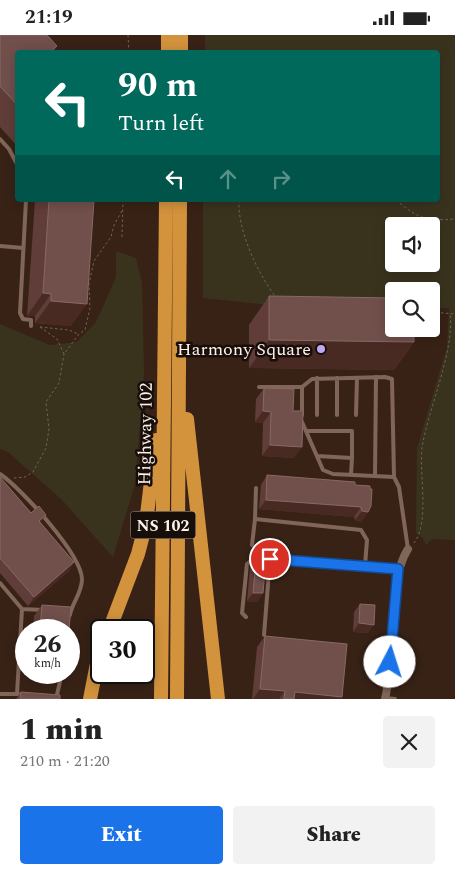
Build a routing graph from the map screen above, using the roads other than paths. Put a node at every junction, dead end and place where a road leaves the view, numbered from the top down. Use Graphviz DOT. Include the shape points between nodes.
graph roads {
  1 [pos="168,35"];
  2 [pos="181,35"];
  3 [pos="168,50"];
  4 [pos="181,50"];
  5 [pos="0,139"];
  6 [pos="15,160"];
  7 [pos="26,202"];
  8 [pos="166,202"];
  9 [pos="180,202"];
  10 [pos="0,246"];
  11 [pos="23,248"];
  12 [pos="31,326"];
  13 [pos="165,351"];
  14 [pos="180,351"];
  15 [pos="376,377"];
  16 [pos="317,378"];
  17 [pos="337,378"];
  18 [pos="357,378"];
  19 [pos="259,387"];
  20 [pos="302,387"];
  21 [pos="317,415"];
  22 [pos="337,415"];
  23 [pos="356,415"];
  24 [pos="306,431"];
  25 [pos="317,456"];
  26 [pos="352,458"];
  27 [pos="0,475"];
  28 [pos="351,475"];
  29 [pos="375,475"];
  30 [pos="394,477"];
  31 [pos="256,488"];
  32 [pos="255,519"];
  33 [pos="252,545"];
  34 [pos="408,549"];
  35 [pos="270,559"];
  36 [pos="365,566"];
  37 [pos="398,569"];
  38 [pos="0,583"];
  39 [pos="22,609"];
  40 [pos="45,611"];
  41 [pos="62,611"];
  42 [pos="70,612"];
  43 [pos="246,617"];
  44 [pos="69,619"];
  45 [pos="113,619"];
  46 [pos="264,635"];
  47 [pos="59,684"];
  48 [pos="93,684"];
  49 [pos="101,684"];
  50 [pos="0,694"];
  51 [pos="17,694"];
  52 [pos="27,695"];
  53 [pos="46,697"];
  54 [pos="56,698"];
  55 [pos="90,699"];
  56 [pos="99,699"];
  57 [pos="161,699"];
  58 [pos="177,699"];
  59 [pos="218,699"];
  60 [pos="385,699"];
  61 [pos="395,699"];
  1 -- 3 [label="highway"];
  2 -- 4 [label="highway"];
  5 -- 6 [label="lane"];
  7 -- 11 [label="lane"];
  8 -- 13 [label="highway, Highway 102 / NS 102"];
  9 -- 14 [label="highway, Highway 102 / NS 102"];
  10 -- 11 [label="lane"];
  11 -- 12 [label="lane" via="20,313 23,319 31,320"];
  13 -- 45 [label="highway" via="146,523"];
  13 -- 57 [label="highway, Highway 102 / NS 102"];
  14 -- 58 [label="highway, Highway 102 / NS 102"];
  14 -- 59 [label="highway"];
  15 -- 18 [label="lane"];
  15 -- 29 [label="lane"];
  15 -- 30 [label="lane" via="389,378 393,382"];
  16 -- 17 [label="lane"];
  16 -- 20 [label="lane" via="307,381"];
  16 -- 21 [label="lane"];
  17 -- 18 [label="lane"];
  17 -- 22 [label="lane"];
  18 -- 23 [label="lane"];
  19 -- 20 [label="lane"];
  20 -- 24 [label="lane" via="302,425"];
  24 -- 25 [label="lane"];
  24 -- 26 [label="lane" via="352,431"];
  25 -- 26 [label="lane"];
  25 -- 28 [label="lane" via="318,464 328,473"];
  26 -- 28 [label="lane"];
  27 -- 42 [label="lane" via="48,522 80,566 82,580 78,599"];
  28 -- 29 [label="lane"];
  29 -- 30 [label="lane"];
  30 -- 34 [label="lane" via="399,487"];
  31 -- 32 [label="lane"];
  32 -- 33 [label="lane"];
  32 -- 36 [label="lane" via="361,530 367,540"];
  34 -- 37 [label="street"];
  35 -- 36 [label="lane"];
  35 -- 43 [label="lane" via="253,559 247,564 242,613"];
  35 -- 46 [label="lane"];
  36 -- 37 [label="lane"];
  37 -- 60 [label="street"];
  38 -- 39 [label="lane"];
  39 -- 40 [label="lane"];
  39 -- 51 [label="lane"];
  41 -- 42 [label="lane"];
  42 -- 44 [label="lane"];
  47 -- 54 [label="lane"];
  48 -- 55 [label="highway"];
  49 -- 56 [label="highway"];
  50 -- 51 [label="lane"];
  51 -- 52 [label="lane"];
  53 -- 54 [label="lane"];
  60 -- 61 [label="lane"];
}
